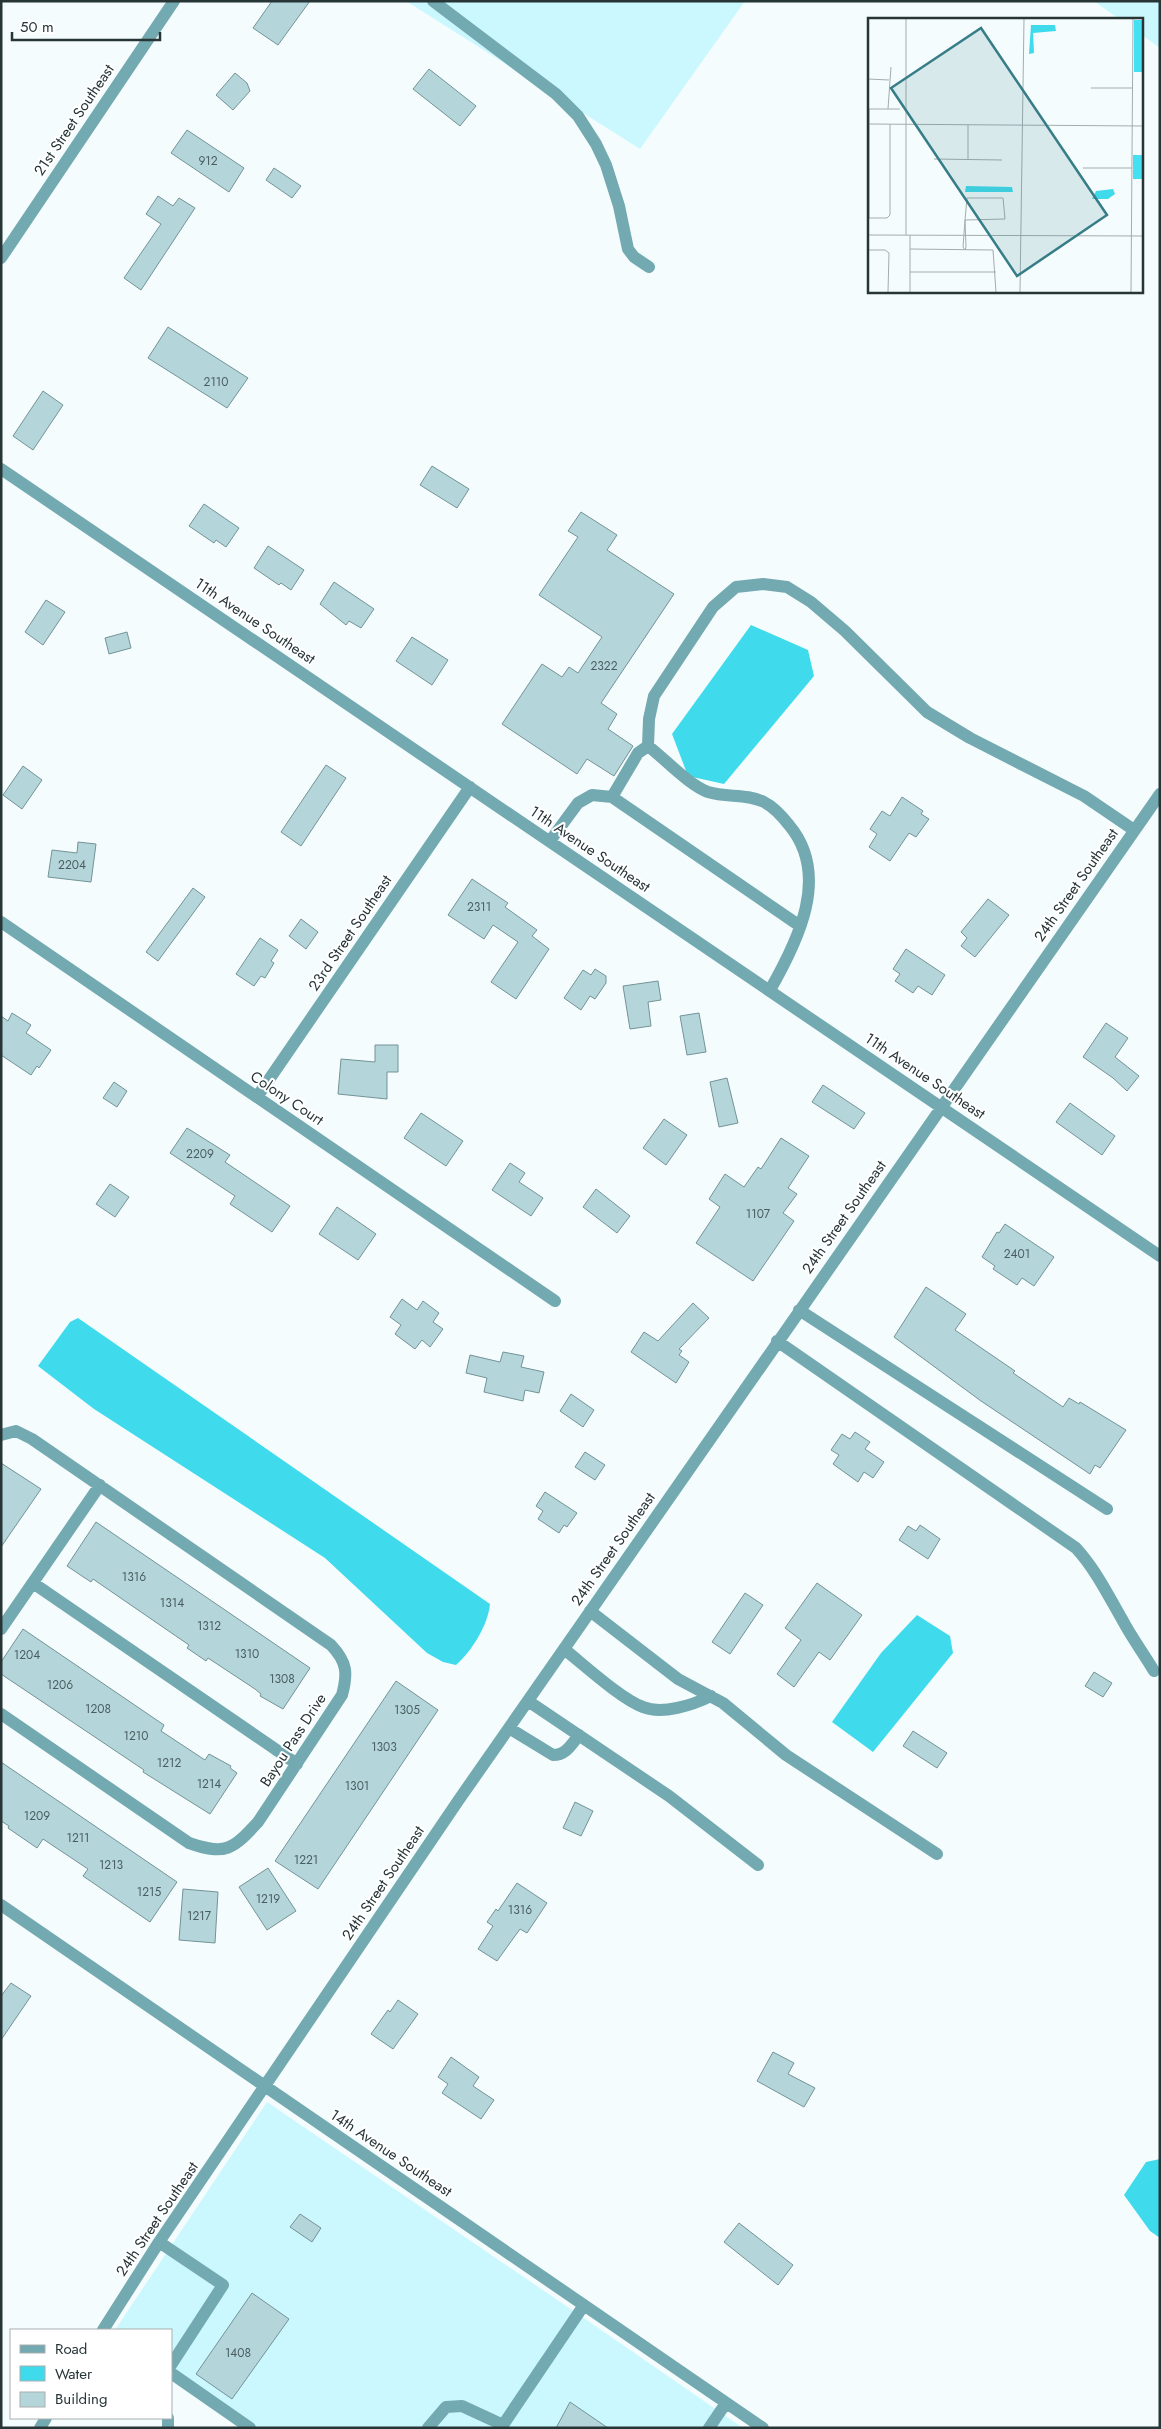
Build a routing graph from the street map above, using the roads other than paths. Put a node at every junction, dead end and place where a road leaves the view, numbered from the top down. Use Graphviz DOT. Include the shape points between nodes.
graph roads {
  1 [pos="174,1"];
  2 [pos="433,1"];
  3 [pos="1,258"];
  4 [pos="649,267"];
  5 [pos="1,469"];
  6 [pos="648,746"];
  7 [pos="470,787"];
  8 [pos="1160,794"];
  9 [pos="612,796"];
  10 [pos="1134,830"];
  11 [pos="550,841"];
  12 [pos="1,922"];
  13 [pos="800,926"];
  14 [pos="770,990"];
  15 [pos="257,1097"];
  16 [pos="941,1106"];
  17 [pos="1160,1256"];
  18 [pos="555,1301"];
  19 [pos="799,1310"];
  20 [pos="777,1341"];
  21 [pos="1,1435"];
  22 [pos="100,1485"];
  23 [pos="1107,1509"];
  24 [pos="33,1583"];
  25 [pos="590,1611"];
  26 [pos="1,1629"];
  27 [pos="564,1649"];
  28 [pos="1154,1671"];
  29 [pos="711,1696"];
  30 [pos="528,1701"];
  31 [pos="1,1714"];
  32 [pos="509,1728"];
  33 [pos="579,1735"];
  34 [pos="297,1764"];
  35 [pos="937,1854"];
  36 [pos="758,1866"];
  37 [pos="1,1905"];
  38 [pos="265,2087"];
  39 [pos="160,2242"];
  40 [pos="584,2305"];
  41 [pos="105,2329"];
  42 [pos="172,2363"];
  43 [pos="172,2374"];
  44 [pos="726,2403"];
  45 [pos="250,2428"];
  46 [pos="428,2428"];
  47 [pos="709,2428"];
  48 [pos="763,2428"];
  1 -- 3 [label="street, 21st Street Southeast"];
  2 -- 4 [label="street" via="556,94 578,116 606,165 628,249"];
  5 -- 7 [label="street, 11th Avenue Southeast"];
  6 -- 9 [label="street" via="638,753"];
  6 -- 10 [label="street" via="654,696 713,607 736,587 763,584 787,587 811,602 845,631 927,712 986,747 1084,796"];
  6 -- 13 [label="street" via="706,791 740,795 763,802 783,817 800,837 809,875 807,910"];
  7 -- 11 [label="street, 11th Avenue Southeast"];
  7 -- 15 [label="street, 23rd Street Southeast"];
  8 -- 10 [label="street, 24th Street Southeast"];
  9 -- 11 [label="street" via="592,794 578,803"];
  9 -- 13 [label="street"];
  10 -- 16 [label="street, 24th Street Southeast"];
  11 -- 14 [label="street, 11th Avenue Southeast"];
  12 -- 15 [label="street, Colony Court"];
  13 -- 14 [label="street" via="788,960"];
  14 -- 16 [label="street, 11th Avenue Southeast"];
  15 -- 18 [label="street, Colony Court"];
  16 -- 17 [label="street, 11th Avenue Southeast"];
  16 -- 19 [label="street, 24th Street Southeast"];
  19 -- 20 [label="street, 24th Street Southeast"];
  19 -- 23 [label="street"];
  20 -- 25 [label="street, 24th Street Southeast"];
  20 -- 28 [label="street" via="1076,1548 1102,1582"];
  21 -- 22 [label="street, Bayou Pass Drive" via="16,1431 32,1438"];
  22 -- 24 [label="street"];
  22 -- 34 [label="street, Bayou Pass Drive" via="331,1645 341,1656 347,1676 342,1695"];
  24 -- 26 [label="street"];
  24 -- 34 [label="street"];
  25 -- 27 [label="street, 24th Street Southeast"];
  25 -- 29 [label="street" via="671,1674"];
  27 -- 29 [label="street" via="643,1707 664,1709 697,1703"];
  27 -- 30 [label="street, 24th Street Southeast"];
  29 -- 35 [label="street" via="752,1725 786,1755"];
  30 -- 32 [label="street, 24th Street Southeast"];
  30 -- 33 [label="street"];
  31 -- 34 [label="street, Bayou Pass Drive" via="189,1843 208,1850 229,1849 243,1838 258,1822"];
  32 -- 33 [label="street" via="553,1755 561,1755 568,1750"];
  32 -- 38 [label="street, 24th Street Southeast"];
  33 -- 36 [label="street" via="669,1796"];
  37 -- 38 [label="street, 14th Avenue Southeast"];
  38 -- 39 [label="street, 24th Street Southeast"];
  38 -- 40 [label="street, 14th Avenue Southeast"];
  39 -- 41 [label="street, 24th Street Southeast"];
  39 -- 42 [label="street" via="223,2286"];
  40 -- 44 [label="street, 14th Avenue Southeast"];
  40 -- 46 [label="street" via="503,2425 462,2406 446,2407"];
  43 -- 45 [label="street"];
  44 -- 47 [label="street"];
  44 -- 48 [label="street, 14th Avenue Southeast"];
}
